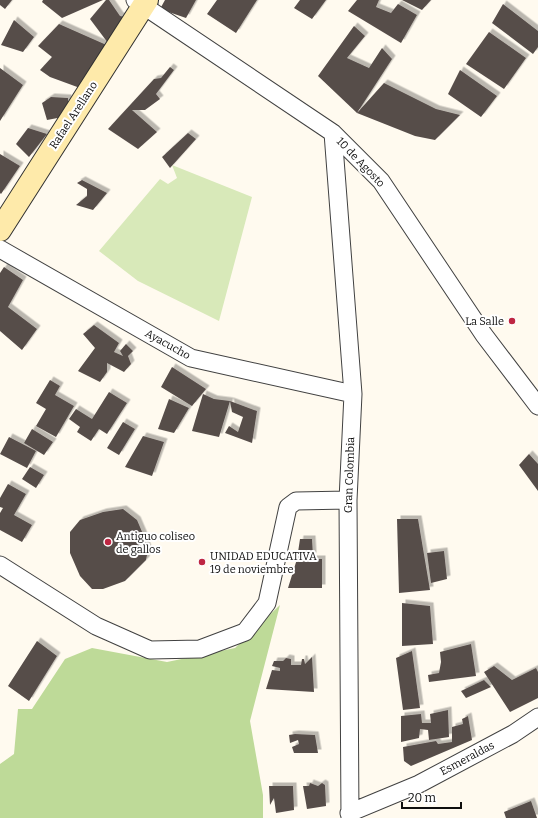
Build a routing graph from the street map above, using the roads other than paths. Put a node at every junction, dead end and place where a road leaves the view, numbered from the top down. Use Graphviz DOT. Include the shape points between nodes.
graph roads {
  1 [pos="142,2"];
  2 [pos="333,133"];
  3 [pos="0,230"];
  4 [pos="0,249"];
  5 [pos="353,394"];
  6 [pos="538,406"];
  7 [pos="348,500"];
  8 [pos="0,565"];
  9 [pos="538,717"];
  10 [pos="350,816"];
  1 -- 2 [label="street, 10 de Agosto"];
  1 -- 3 [label="main road, Rafael Arellano"];
  2 -- 5 [label="street, Gran Colombia"];
  2 -- 6 [label="street, 10 de Agosto" via="381,181 484,335"];
  4 -- 5 [label="street, Ayacucho" via="191,358"];
  5 -- 7 [label="street, Gran Colombia"];
  7 -- 8 [label="street" via="296,501 288,507 267,603 245,632 200,649 150,650 96,626"];
  7 -- 10 [label="street, Gran Colombia"];
  9 -- 10 [label="street, Esmeraldas" via="513,734 419,784"];
}
